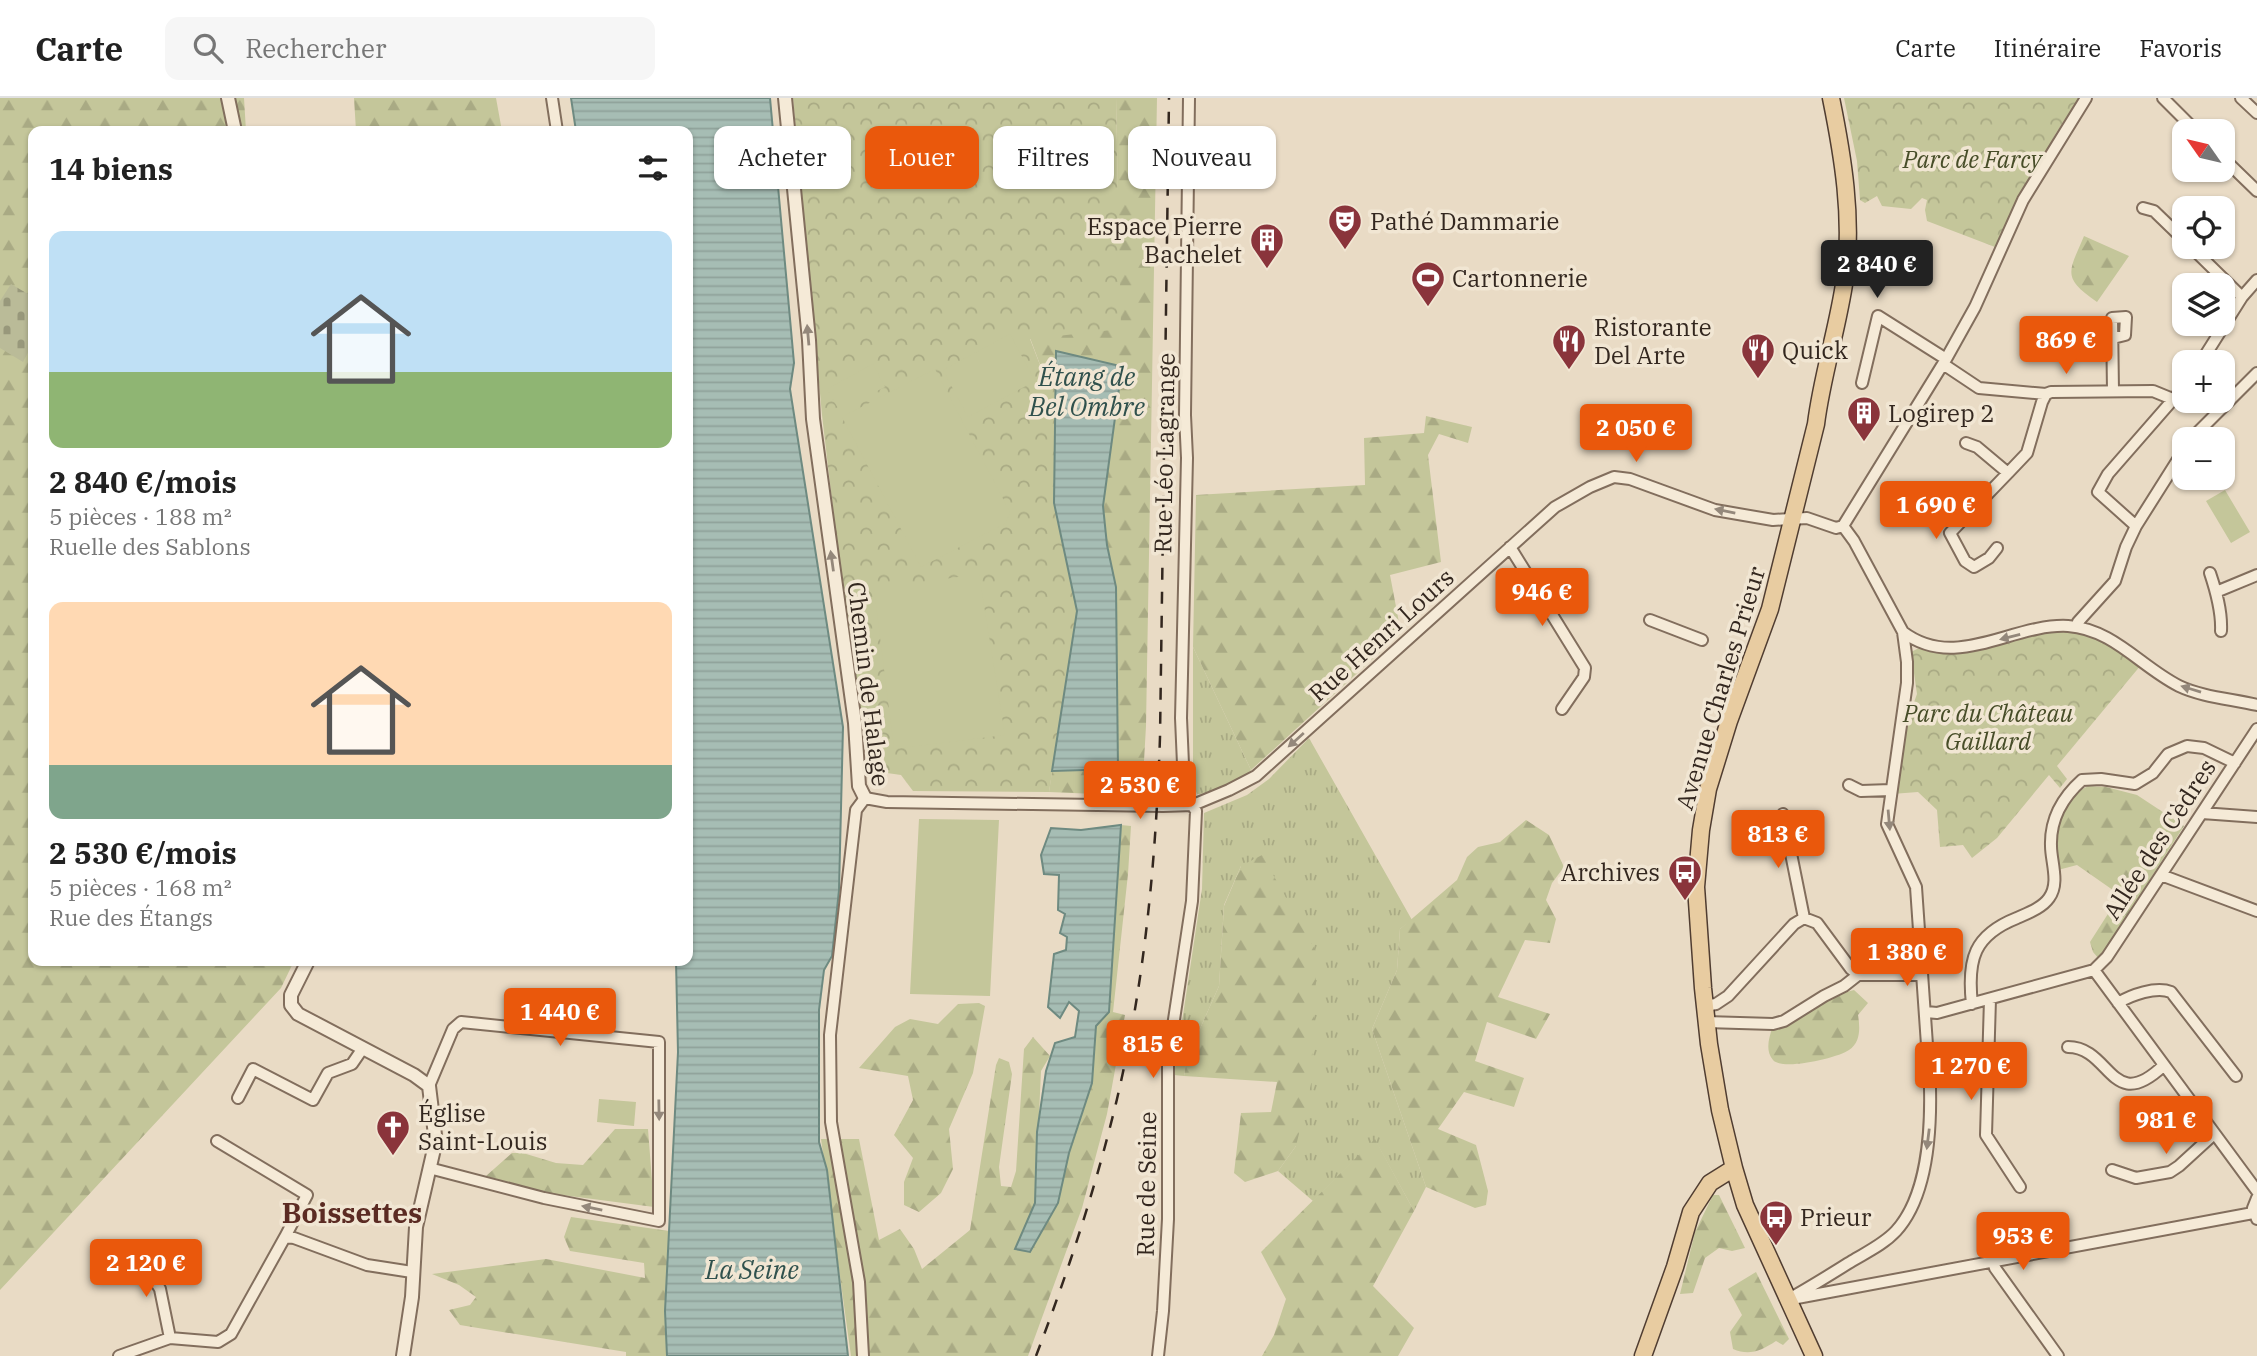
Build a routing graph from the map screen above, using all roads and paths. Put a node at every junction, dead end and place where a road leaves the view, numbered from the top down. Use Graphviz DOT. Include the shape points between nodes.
graph roads {
  1 [pos="228,98"];
  2 [pos="552,98"];
  3 [pos="785,98"];
  4 [pos="1189,98"];
  5 [pos="1831,98"];
  6 [pos="2086,98"];
  7 [pos="2162,98"];
  8 [pos="2241,98"];
  9 [pos="2257,113"];
  10 [pos="2184,119"];
  11 [pos="235,126"];
  12 [pos="556,126"];
  13 [pos="2235,170"];
  14 [pos="2257,191"];
  15 [pos="2143,208"];
  16 [pos="2172,228"];
  17 [pos="2203,259"];
  18 [pos="2257,279"];
  19 [pos="2242,297"];
  20 [pos="2113,338"];
  21 [pos="2209,350"];
  22 [pos="1945,361"];
  23 [pos="2257,373"];
  24 [pos="1862,383"];
  25 [pos="2113,391"];
  26 [pos="2046,394"];
  27 [pos="2172,399"];
  28 [pos="2172,403"];
  29 [pos="2203,427"];
  30 [pos="1966,443"];
  31 [pos="2172,469"];
  32 [pos="2008,473"];
  33 [pos="1792,517"];
  34 [pos="1843,526"];
  35 [pos="2136,526"];
  36 [pos="1510,547"];
  37 [pos="1997,548"];
  38 [pos="2210,573"];
  39 [pos="2257,575"];
  40 [pos="2216,593"];
  41 [pos="1650,620"];
  42 [pos="2077,627"];
  43 [pos="2221,631"];
  44 [pos="1903,632"];
  45 [pos="1702,640"];
  46 [pos="1916,641"];
  47 [pos="1906,648"];
  48 [pos="2257,705"];
  49 [pos="1562,709"];
  50 [pos="2257,729"];
  51 [pos="2235,763"];
  52 [pos="1849,785"];
  53 [pos="1891,790"];
  54 [pos="864,798"];
  55 [pos="1193,805"];
  56 [pos="2202,813"];
  57 [pos="1783,814"];
  58 [pos="2257,817"];
  59 [pos="2161,875"];
  60 [pos="2257,911"];
  61 [pos="1804,918"];
  62 [pos="306,966"];
  63 [pos="2094,970"];
  64 [pos="1858,975"];
  65 [pos="1922,975"];
  66 [pos="1990,999"];
  67 [pos="2118,1003"];
  68 [pos="1972,1004"];
  69 [pos="1926,1012"];
  70 [pos="1706,1014"];
  71 [pos="2068,1047"];
  72 [pos="363,1048"];
  73 [pos="2163,1066"];
  74 [pos="2236,1076"];
  75 [pos="429,1086"];
  76 [pos="238,1098"];
  77 [pos="2214,1134"];
  78 [pos="216,1141"];
  79 [pos="429,1168"];
  80 [pos="1734,1168"];
  81 [pos="2112,1170"];
  82 [pos="2020,1187"];
  83 [pos="2257,1191"];
  84 [pos="2257,1198"];
  85 [pos="2255,1216"];
  86 [pos="285,1237"];
  87 [pos="140,1262"];
  88 [pos="1993,1262"];
  89 [pos="412,1272"];
  90 [pos="1787,1300"];
  91 [pos="170,1338"];
  92 [pos="119,1356"];
  93 [pos="403,1356"];
  94 [pos="863,1356"];
  95 [pos="1158,1356"];
  96 [pos="1643,1356"];
  97 [pos="1814,1356"];
  98 [pos="2058,1356"];
  1 -- 11 [label="street"];
  2 -- 12 [label="street"];
  54 -- 3 [label="street, Chemin de Halage, one-way" via="813,419"];
  4 -- 55 [label="street, Rue Léo Lagrange" via="1181,718 1184,786"];
  5 -- 33 [label="main road, Avenue Charles Prieur" via="1846,195 1847,257 1838,321"];
  6 -- 22 [label="street" via="2023,200"];
  7 -- 10 [label="street"];
  8 -- 9 [label="street"];
  13 -- 14 [label="street"];
  15 -- 16 [label="street" via="2154,211"];
  17 -- 19 [label="street"];
  18 -- 19 [label="street"];
  19 -- 21 [label="street"];
  20 -- 25 [label="street"];
  22 -- 24 [label="street" via="1878,316"];
  22 -- 26 [label="street" via="1979,388"];
  22 -- 34 [label="street"];
  23 -- 29 [label="street"];
  25 -- 26 [label="street"];
  25 -- 27 [label="street" via="2154,391"];
  26 -- 32 [label="street" via="2027,453"];
  28 -- 35 [label="street" via="2108,474 2098,492"];
  30 -- 32 [label="street"];
  31 -- 35 [label="street"];
  32 -- 37 [label="street" via="1950,533 1965,561 1974,567"];
  33 -- 34 [label="street, Rue Henri Lours"];
  33 -- 36 [label="street, Rue Henri Lours, one-way" via="1773,520 1715,510 1614,477 1555,507"];
  33 -- 70 [label="main road, Avenue Charles Prieur" via="1765,624 1714,767 1701,830 1697,906"];
  34 -- 44 [label="street"];
  35 -- 42 [label="street" via="2115,581"];
  36 -- 49 [label="street" via="1585,668 1584,677"];
  36 -- 55 [label="street, Rue Henri Lours, one-way" via="1256,776"];
  38 -- 40 [label="street"];
  39 -- 40 [label="street"];
  40 -- 43 [label="street"];
  41 -- 45 [label="street"];
  42 -- 46 [label="street, one-way" via="2055,626 1969,647 1937,647"];
  48 -- 42 [label="street, one-way" via="2179,686 2104,635"];
  44 -- 46 [label="street"];
  44 -- 47 [label="street"];
  46 -- 47 [label="street"];
  47 -- 53 [label="street" via="1907,683"];
  50 -- 51 [label="street, Allée des Cèdres"];
  51 -- 56 [label="street, Allée des Cèdres"];
  51 -- 68 [label="street" via="2204,748 2187,746 2168,754 2153,773 2135,784 2082,780 2071,790 2052,831 2054,888 2049,899 2034,911 1995,927 1983,939 1971,971"];
  52 -- 53 [label="street" via="1861,791"];
  53 -- 65 [label="street, one-way" via="1887,824 1916,887"];
  54 -- 55 [label="street" via="887,802"];
  54 -- 94 [label="street, Chemin de Halage" via="856,810 830,1035 831,1122 859,1282"];
  55 -- 95 [label="street, Rue de Seine" via="1192,901 1168,1059 1168,1219"];
  56 -- 58 [label="street"];
  56 -- 59 [label="street, Allée des Cèdres"];
  57 -- 61 [label="street"];
  59 -- 60 [label="street"];
  59 -- 63 [label="street, Allée des Cèdres"];
  61 -- 64 [label="street" via="1817,923"];
  61 -- 70 [label="street"];
  62 -- 72 [label="street" via="290,1005 298,1014"];
  63 -- 66 [label="street"];
  63 -- 67 [label="street"];
  64 -- 65 [label="street"];
  64 -- 70 [label="street" via="1773,1024"];
  65 -- 69 [label="street"];
  66 -- 68 [label="street"];
  66 -- 82 [label="street" via="1986,1135"];
  67 -- 73 [label="street"];
  67 -- 74 [label="street" via="2128,996 2164,989 2171,992"];
  68 -- 69 [label="street"];
  69 -- 90 [label="street, one-way" via="1931,1114 1923,1172 1912,1209 1880,1244"];
  70 -- 80 [label="main road, Avenue Charles Prieur"];
  71 -- 73 [label="street" via="2090,1054 2121,1083 2132,1084"];
  72 -- 75 [label="street"];
  72 -- 76 [label="street" via="352,1064 328,1073 313,1100 253,1069"];
  73 -- 77 [label="street"];
  75 -- 79 [label="street" via="435,1135"];
  75 -- 79 [label="street, one-way" via="453,1029 461,1022 659,1042 659,1221"];
  77 -- 81 [label="street" via="2170,1172 2136,1178"];
  77 -- 83 [label="street"];
  78 -- 86 [label="street" via="307,1195"];
  79 -- 89 [label="street"];
  80 -- 90 [label="main road, Avenue Charles Prieur" via="1745,1205"];
  80 -- 96 [label="main road" via="1710,1184 1691,1212"];
  84 -- 85 [label="street"];
  85 -- 88 [label="street"];
  86 -- 89 [label="street" via="367,1265"];
  86 -- 91 [label="street" via="231,1334 218,1342"];
  87 -- 91 [label="street" via="141,1272 160,1289"];
  88 -- 90 [label="street"];
  88 -- 98 [label="street"];
  89 -- 93 [label="street"];
  90 -- 97 [label="main road, Avenue Charles Prieur"];
  91 -- 92 [label="street"];
}
